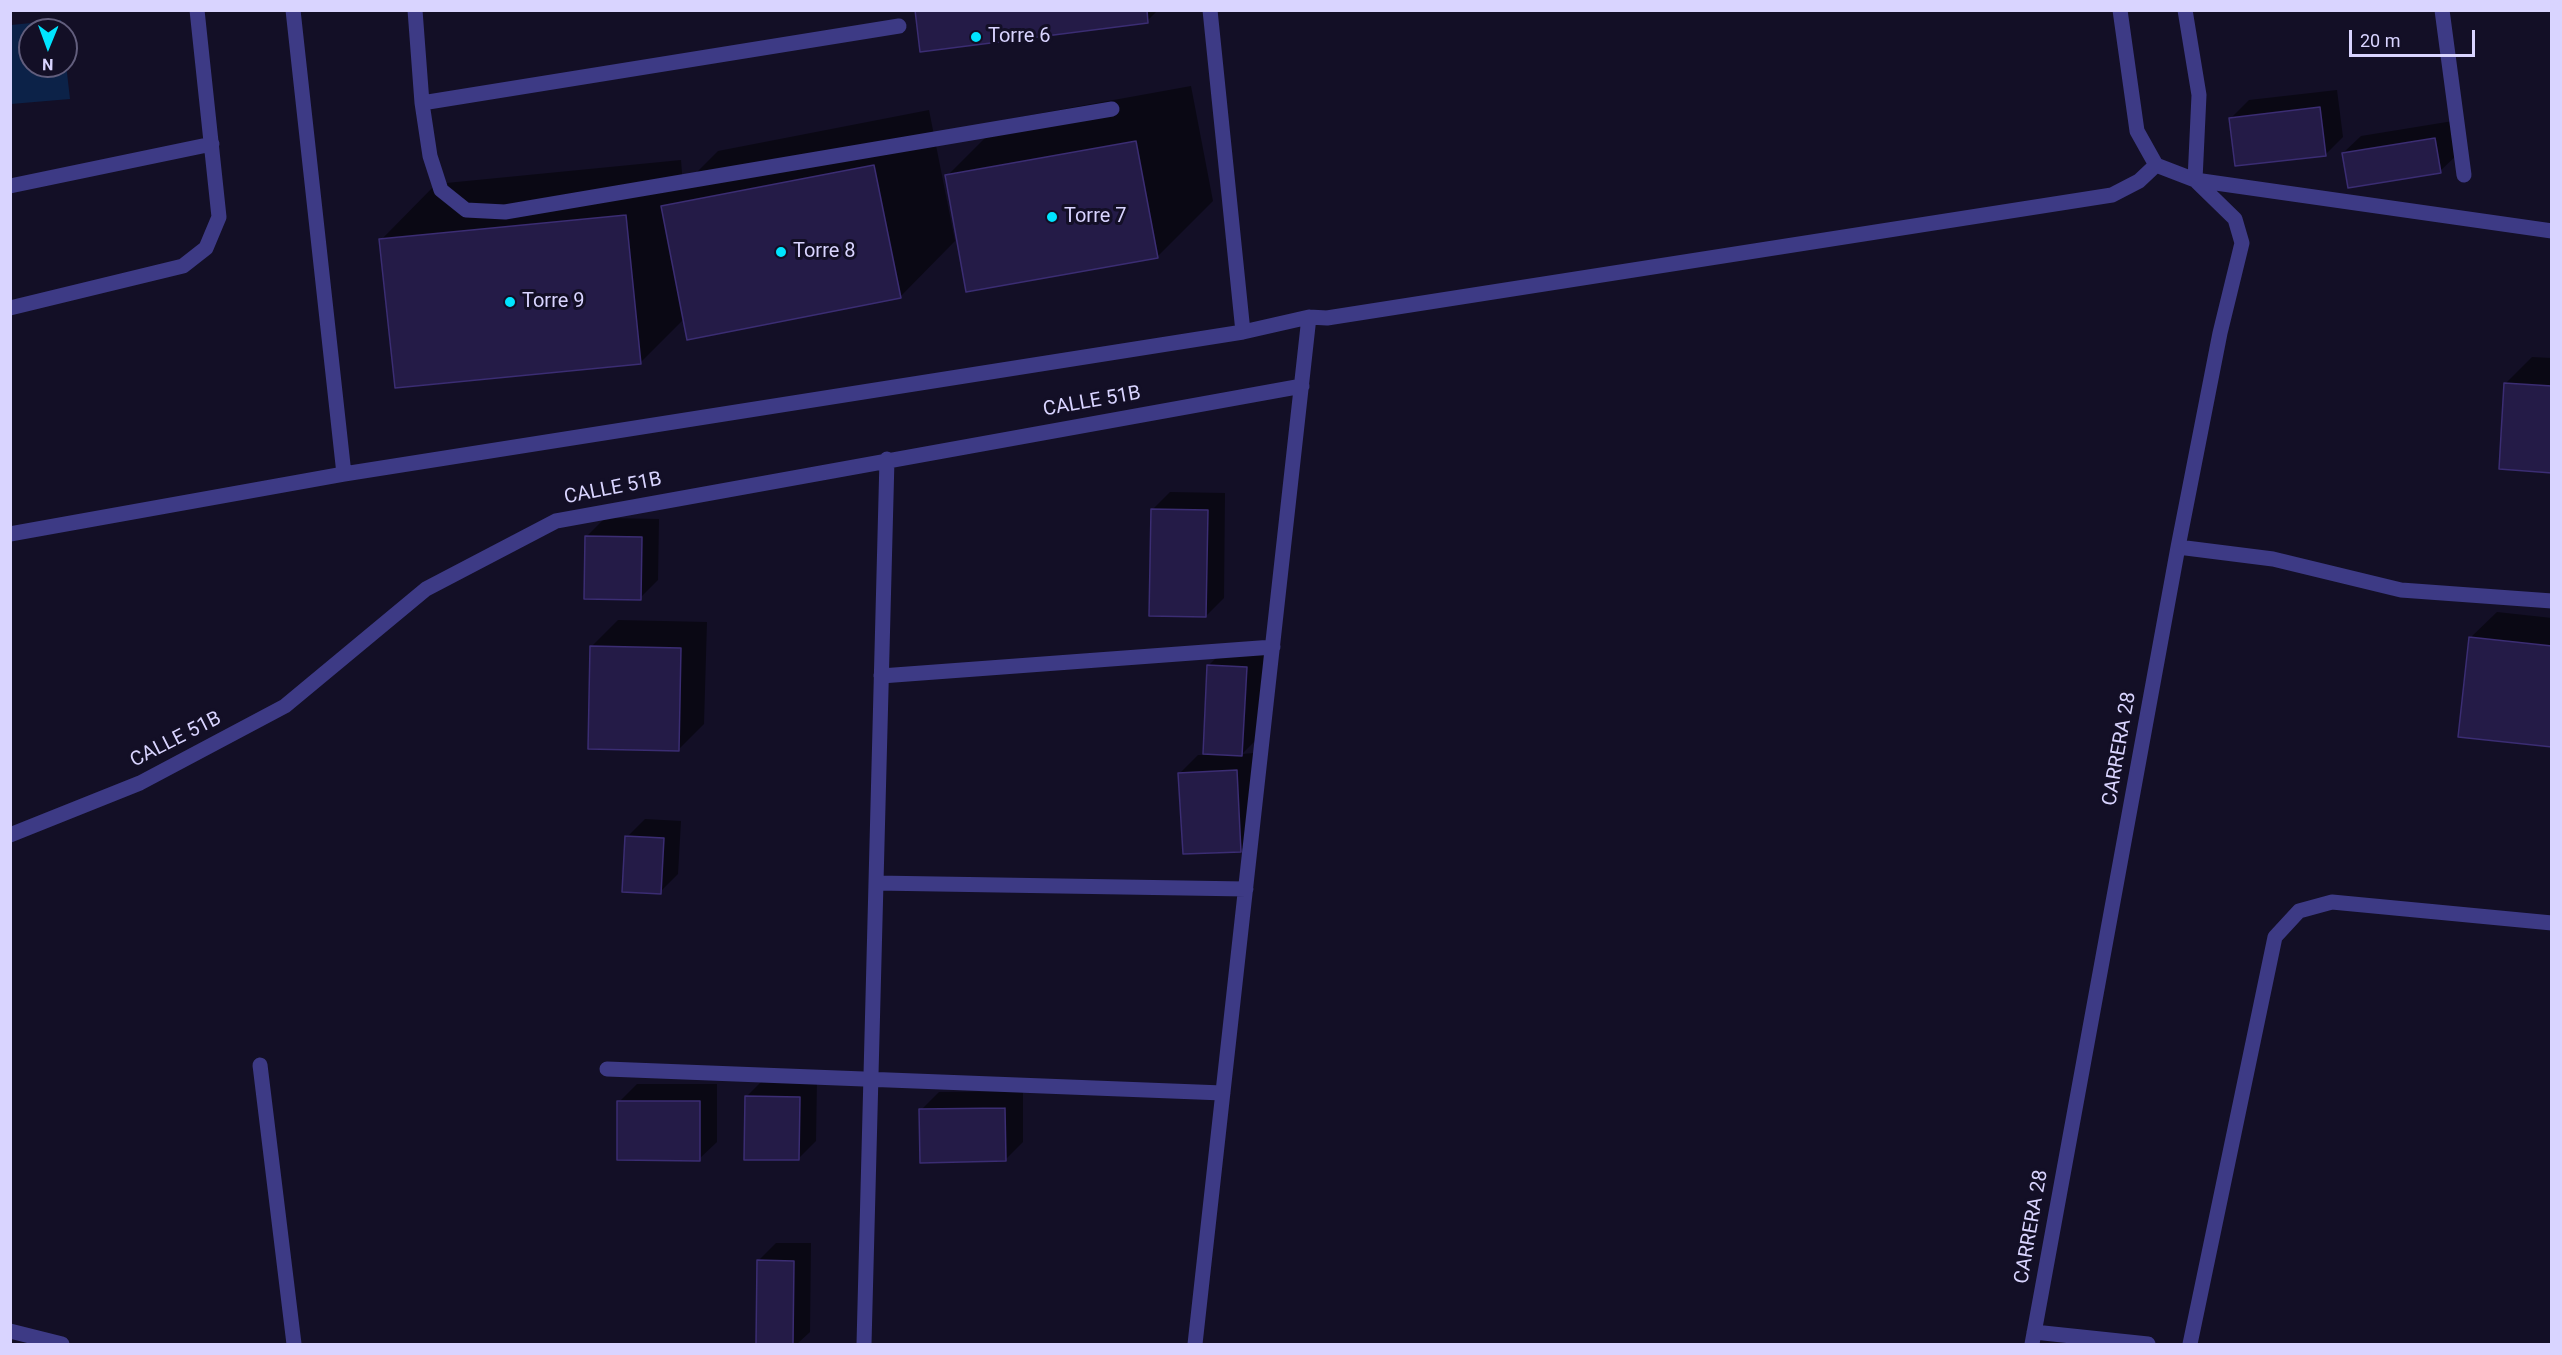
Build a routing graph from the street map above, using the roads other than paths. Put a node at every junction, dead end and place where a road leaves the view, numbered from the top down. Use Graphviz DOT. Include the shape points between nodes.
graph roads {
  1 [pos="197,10"];
  2 [pos="293,10"];
  3 [pos="415,10"];
  4 [pos="1210,10"];
  5 [pos="2120,10"];
  6 [pos="2185,10"];
  7 [pos="2442,10"];
  8 [pos="899,26"];
  9 [pos="422,103"];
  10 [pos="1112,109"];
  11 [pos="212,144"];
  12 [pos="2156,165"];
  13 [pos="2464,175"];
  14 [pos="2195,180"];
  15 [pos="10,186"];
  16 [pos="2552,231"];
  17 [pos="10,308"];
  18 [pos="1310,317"];
  19 [pos="1243,332"];
  20 [pos="1302,386"];
  21 [pos="887,459"];
  22 [pos="344,474"];
  23 [pos="10,534"];
  24 [pos="2178,547"];
  25 [pos="2552,601"];
  26 [pos="1273,647"];
  27 [pos="881,676"];
  28 [pos="10,835"];
  29 [pos="876,883"];
  30 [pos="1246,889"];
  31 [pos="2552,923"];
  32 [pos="260,1065"];
  33 [pos="607,1070"];
  34 [pos="871,1080"];
  35 [pos="1223,1094"];
  36 [pos="10,1330"];
  37 [pos="2033,1338"];
  38 [pos="62,1344"];
  39 [pos="294,1344"];
  40 [pos="864,1344"];
  41 [pos="1195,1344"];
  42 [pos="2148,1344"];
  43 [pos="2190,1344"];
  1 -- 11 [label="street"];
  2 -- 22 [label="street"];
  3 -- 9 [label="street"];
  4 -- 19 [label="street"];
  5 -- 12 [label="street" via="2137,131"];
  6 -- 14 [label="street" via="2199,95"];
  7 -- 13 [label="street"];
  8 -- 9 [label="street"];
  9 -- 10 [label="street" via="430,156 441,190 466,210 505,212"];
  11 -- 15 [label="street"];
  11 -- 17 [label="street" via="219,218 206,248 183,266"];
  12 -- 14 [label="street, CARRERA 28"];
  12 -- 18 [label="street" via="2139,182 2112,195 1327,318"];
  14 -- 16 [label="street"];
  14 -- 24 [label="street, CARRERA 28" via="2235,219 2242,243"];
  18 -- 19 [label="street"];
  18 -- 20 [label="street"];
  19 -- 22 [label="street"];
  20 -- 21 [label="street, CALLE 51B"];
  20 -- 26 [label="street"];
  21 -- 27 [label="street"];
  21 -- 28 [label="street, CALLE 51B" via="556,521 426,589 285,706 140,783"];
  22 -- 23 [label="street"];
  24 -- 25 [label="street" via="2272,559 2401,590"];
  24 -- 37 [label="street, CARRERA 28"];
  26 -- 27 [label="street"];
  26 -- 30 [label="street"];
  27 -- 29 [label="street"];
  29 -- 30 [label="street"];
  29 -- 34 [label="street"];
  30 -- 35 [label="street"];
  31 -- 43 [label="street" via="2332,902 2299,910 2275,936"];
  32 -- 39 [label="street"];
  33 -- 34 [label="street"];
  34 -- 35 [label="street"];
  34 -- 40 [label="street"];
  35 -- 41 [label="street"];
  36 -- 38 [label="street"];
  37 -- 42 [label="street"];
}
